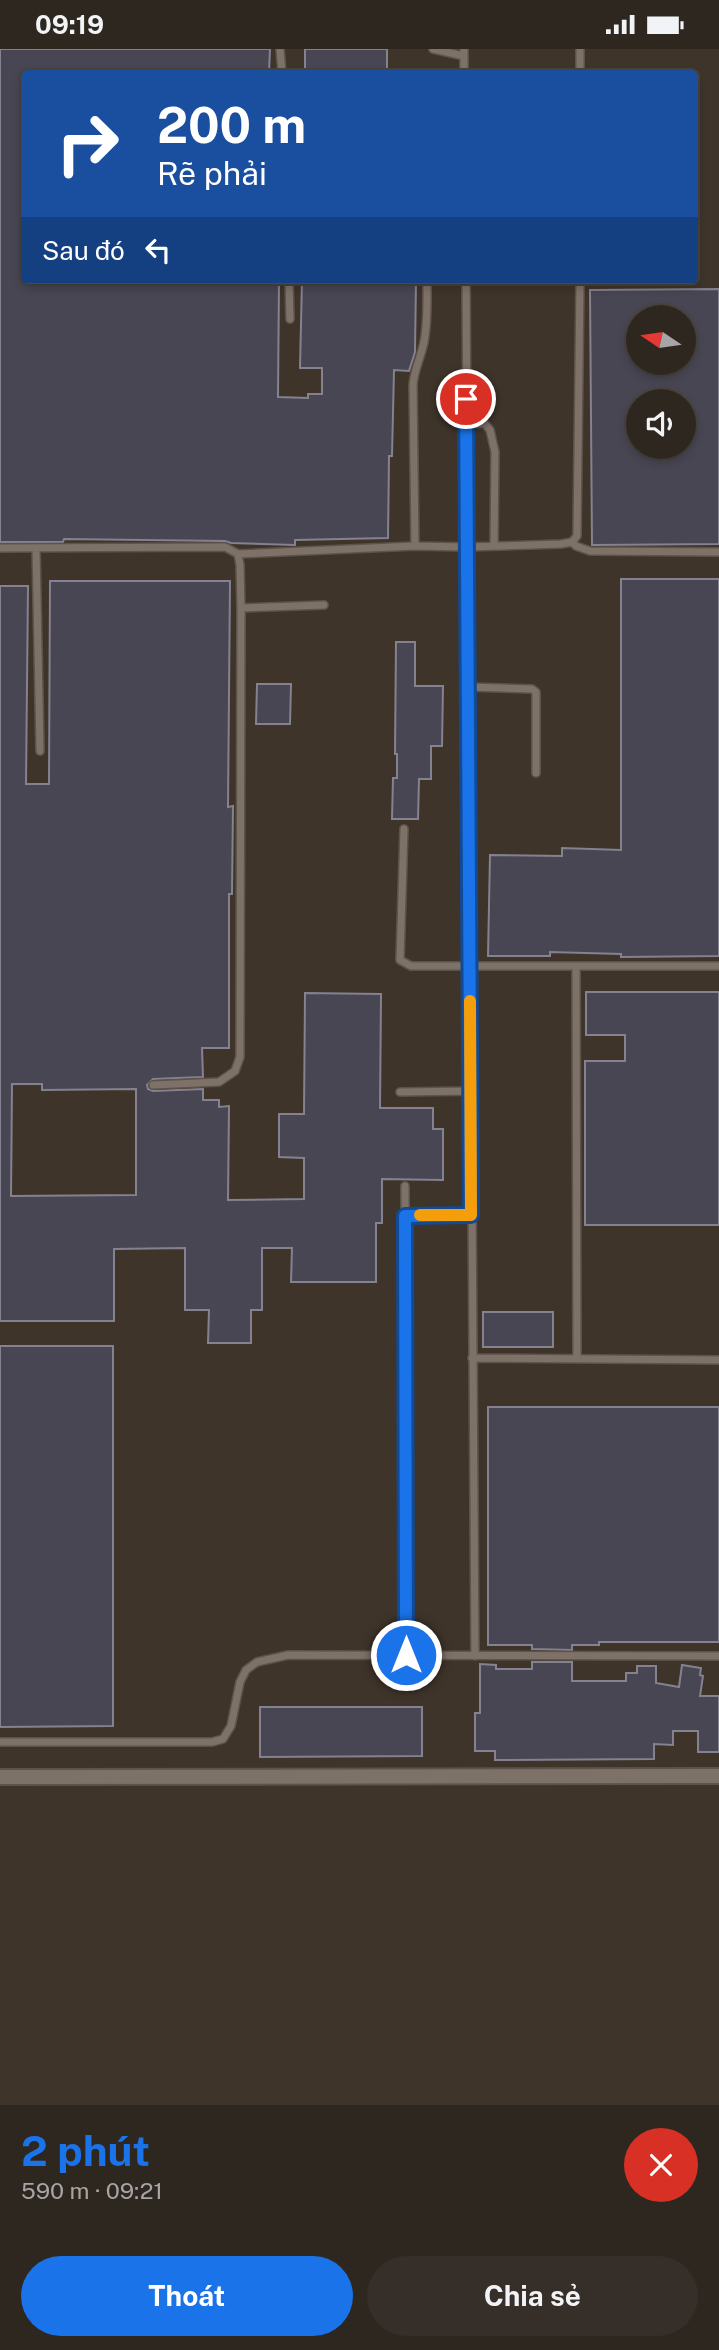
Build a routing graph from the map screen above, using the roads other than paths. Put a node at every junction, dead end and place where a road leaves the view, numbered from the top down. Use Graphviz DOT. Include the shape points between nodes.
graph roads {
  1 [pos="280,49"];
  2 [pos="433,49"];
  3 [pos="580,49"];
  4 [pos="464,53"];
  5 [pos="282,70"];
  6 [pos="580,70"];
  7 [pos="289,284"];
  8 [pos="427,284"];
  9 [pos="466,284"];
  10 [pos="580,284"];
  11 [pos="290,319"];
  12 [pos="466,423"];
  13 [pos="572,542"];
  14 [pos="415,546"];
  15 [pos="494,546"];
  16 [pos="467,547"];
  17 [pos="0,548"];
  18 [pos="36,548"];
  19 [pos="719,552"];
  20 [pos="237,554"];
  21 [pos="324,605"];
  22 [pos="241,608"];
  23 [pos="468,687"];
  24 [pos="40,751"];
  25 [pos="536,773"];
  26 [pos="404,829"];
  27 [pos="576,966"];
  28 [pos="719,966"];
  29 [pos="470,967"];
  30 [pos="153,1085"];
  31 [pos="470,1091"];
  32 [pos="400,1092"];
  33 [pos="405,1186"];
  34 [pos="471,1215"];
  35 [pos="405,1216"];
  36 [pos="472,1358"];
  37 [pos="577,1359"];
  38 [pos="719,1360"];
  39 [pos="406,1655"];
  40 [pos="475,1656"];
  41 [pos="719,1656"];
  42 [pos="0,1742"];
  43 [pos="719,1776"];
  44 [pos="0,1777"];
  1 -- 5 [label="lane"];
  2 -- 4 [label="lane"];
  3 -- 6 [label="lane"];
  7 -- 11 [label="lane"];
  8 -- 14 [label="lane" via="424,343 412,386"];
  9 -- 12 [label="lane"];
  10 -- 13 [label="lane" via="577,536"];
  12 -- 15 [label="lane" via="485,424 493,440"];
  12 -- 16 [label="lane"];
  13 -- 15 [label="lane"];
  13 -- 19 [label="lane" via="590,551"];
  14 -- 16 [label="lane"];
  14 -- 20 [label="lane"];
  15 -- 16 [label="lane"];
  16 -- 23 [label="lane"];
  17 -- 18 [label="lane"];
  18 -- 20 [label="lane" via="225,547"];
  18 -- 24 [label="lane"];
  20 -- 22 [label="lane"];
  21 -- 22 [label="lane"];
  22 -- 30 [label="lane" via="240,1057 235,1071 219,1082"];
  23 -- 25 [label="lane" via="536,692"];
  23 -- 29 [label="lane"];
  26 -- 29 [label="lane" via="400,960 411,966"];
  27 -- 28 [label="lane"];
  27 -- 29 [label="lane"];
  27 -- 37 [label="lane"];
  29 -- 31 [label="lane"];
  31 -- 32 [label="lane"];
  31 -- 34 [label="lane"];
  33 -- 35 [label="lane"];
  34 -- 35 [label="lane"];
  34 -- 36 [label="lane"];
  35 -- 39 [label="lane"];
  36 -- 37 [label="lane"];
  36 -- 40 [label="lane"];
  37 -- 38 [label="lane"];
  39 -- 40 [label="lane"];
  39 -- 42 [label="lane" via="288,1655 257,1662 240,1682 231,1726 223,1739"];
  40 -- 41 [label="lane"];
  43 -- 44 [label="street"];
}
